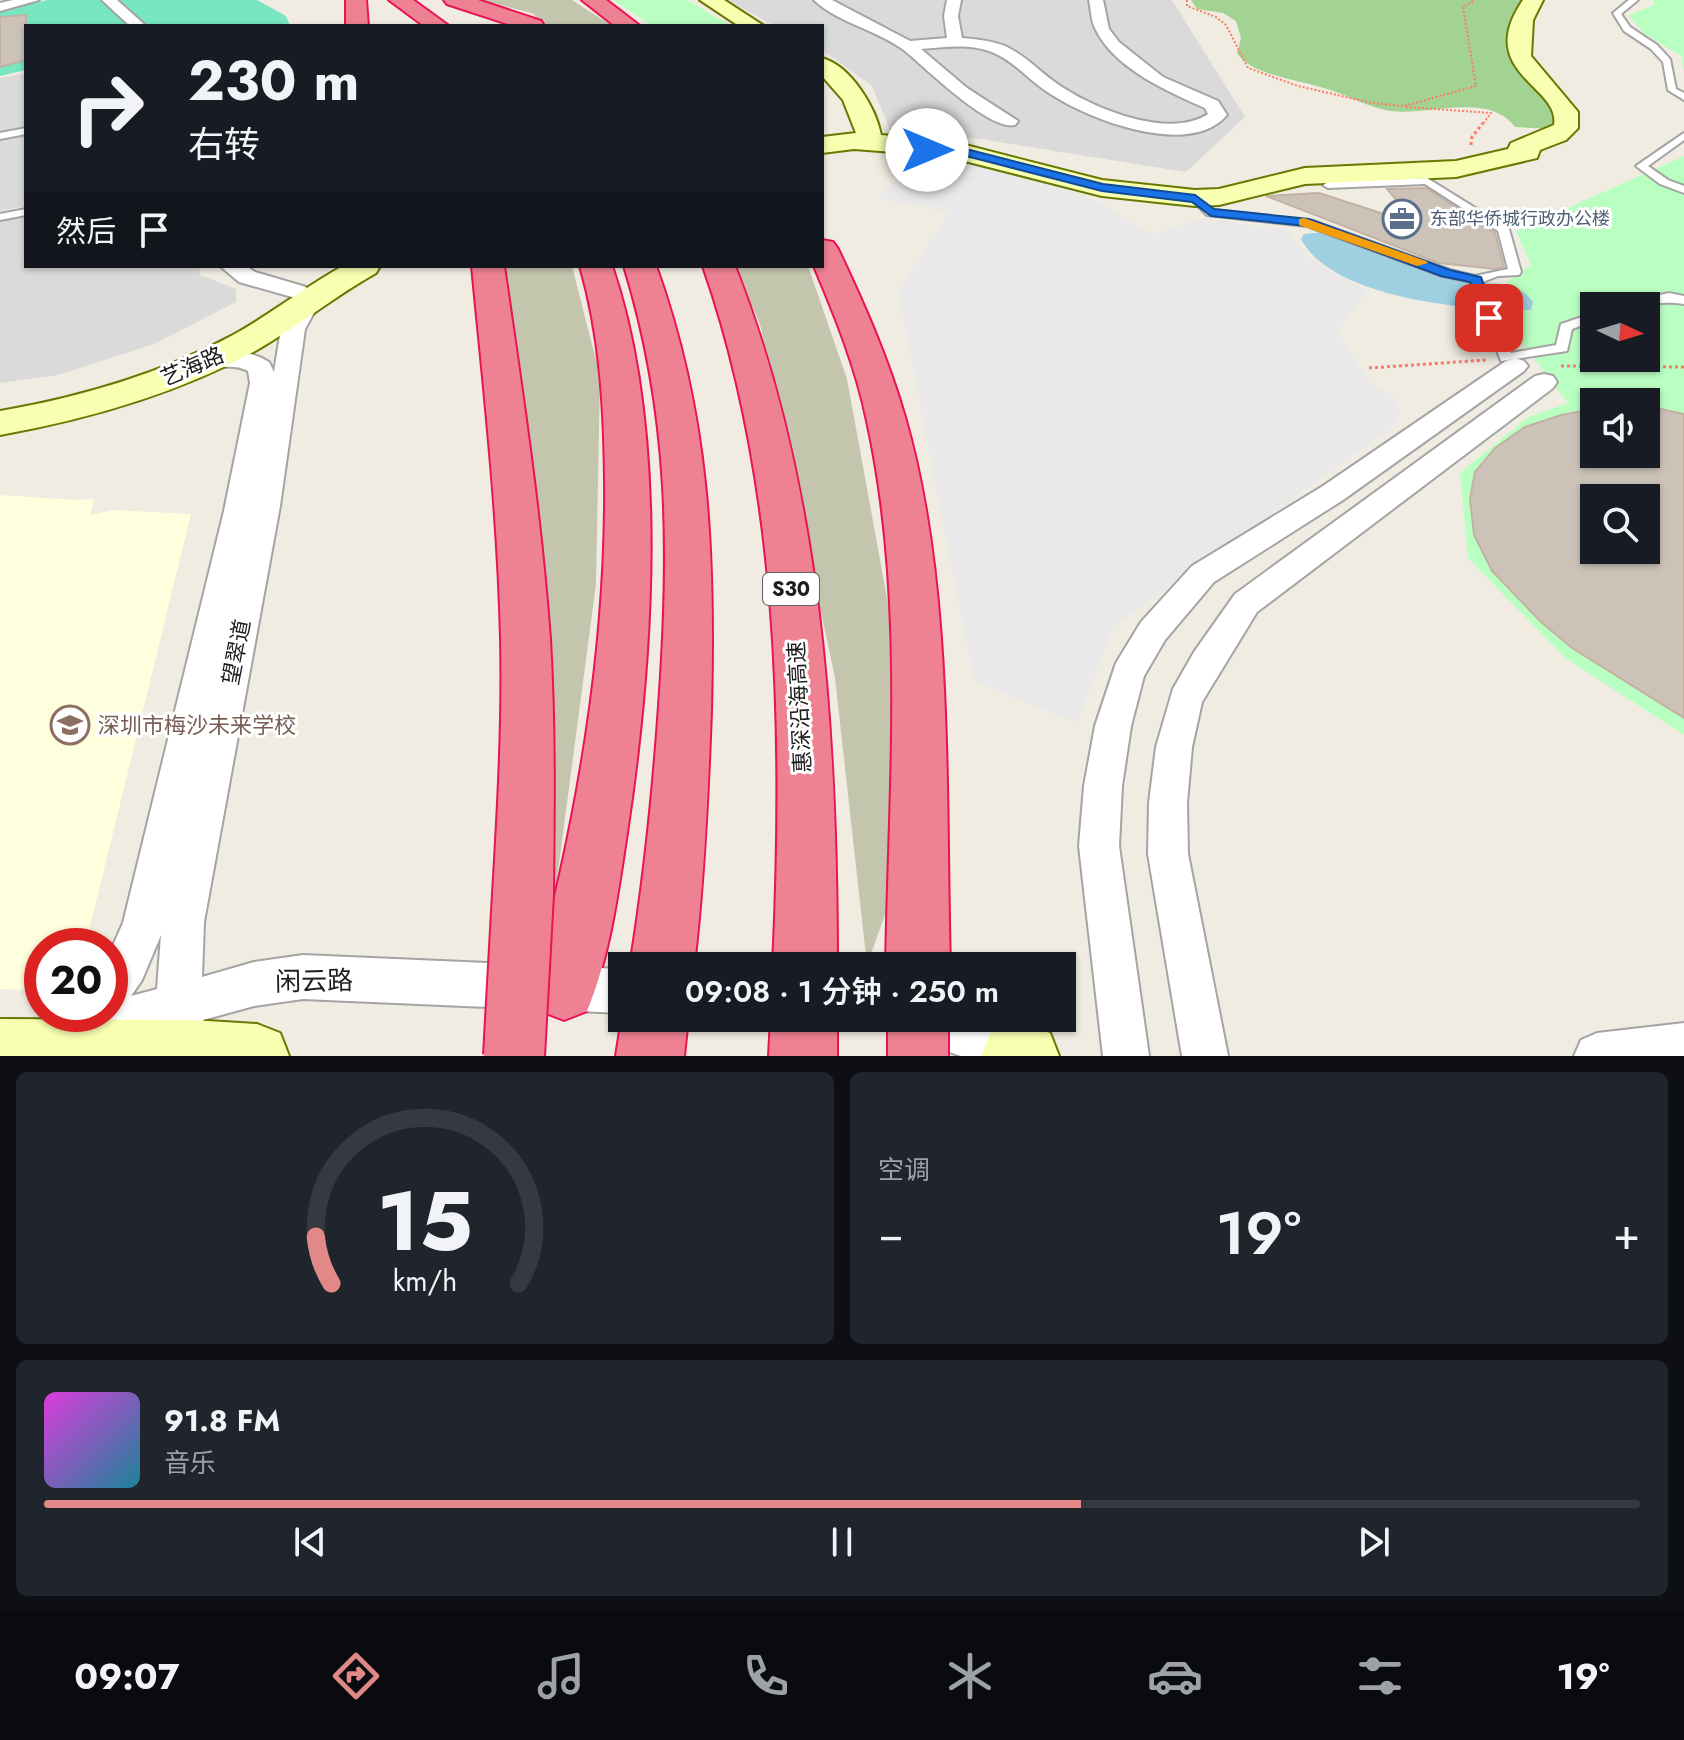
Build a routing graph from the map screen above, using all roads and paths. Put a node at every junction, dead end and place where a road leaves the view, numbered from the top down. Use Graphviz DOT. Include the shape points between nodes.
graph roads {
  1 [pos="32,0"];
  2 [pos="109,0"];
  3 [pos="356,0"];
  4 [pos="371,0"];
  5 [pos="399,0"];
  6 [pos="454,0"];
  7 [pos="592,0"];
  8 [pos="714,0"];
  9 [pos="821,0"];
  10 [pos="954,0"];
  11 [pos="1096,0"];
  12 [pos="1187,0"];
  13 [pos="1475,0"];
  14 [pos="1533,0"];
  15 [pos="1634,0"];
  16 [pos="0,7"];
  17 [pos="137,24"];
  18 [pos="357,24"];
  19 [pos="407,24"];
  20 [pos="435,24"];
  21 [pos="528,24"];
  22 [pos="626,24"];
  23 [pos="751,24"];
  24 [pos="956,44"];
  25 [pos="908,46"];
  26 [pos="827,76"];
  27 [pos="1684,97"];
  28 [pos="1401,107"];
  29 [pos="1009,121"];
  30 [pos="24,131"];
  31 [pos="0,136"];
  32 [pos="1684,136"];
  33 [pos="1472,137"];
  34 [pos="869,143"];
  35 [pos="824,145"];
  36 [pos="921,146"];
  37 [pos="824,153"];
  38 [pos="985,166"];
  39 [pos="1328,185"];
  40 [pos="1684,190"];
  41 [pos="1195,198"];
  42 [pos="24,212"];
  43 [pos="0,217"];
  44 [pos="824,253"];
  45 [pos="234,268"];
  46 [pos="337,268"];
  47 [pos="361,268"];
  48 [pos="488,268"];
  49 [pos="597,268"];
  50 [pos="641,268"];
  51 [pos="720,268"];
  52 [pos="1476,280"];
  53 [pos="303,297"];
  54 [pos="1660,299"];
  55 [pos="1684,300"];
  56 [pos="1580,322"];
  57 [pos="206,361"];
  58 [pos="1684,367"];
  59 [pos="1369,368"];
  60 [pos="1521,368"];
  61 [pos="0,404"];
  62 [pos="0,423"];
  63 [pos="666,942"];
  64 [pos="806,944"];
  65 [pos="918,952"];
  66 [pos="128,963"];
  67 [pos="564,988"];
  68 [pos="608,990"];
  69 [pos="185,1028"];
  70 [pos="61,1032"];
  71 [pos="653,1032"];
  72 [pos="804,1032"];
  73 [pos="917,1032"];
  74 [pos="958,1032"];
  75 [pos="1684,1046"];
  76 [pos="8,1052"];
  77 [pos="257,1056"];
  78 [pos="514,1056"];
  79 [pos="650,1056"];
  80 [pos="803,1056"];
  81 [pos="918,1056"];
  82 [pos="1013,1056"];
  83 [pos="1030,1056"];
  84 [pos="1126,1056"];
  85 [pos="1205,1056"];
  86 [pos="1597,1056"];
  1 -- 16 [label="street"];
  2 -- 17 [label="street"];
  3 -- 18 [label="highway"];
  4 -- 19 [label="highway"];
  5 -- 20 [label="highway"];
  6 -- 21 [label="highway"];
  7 -- 22 [label="highway"];
  8 -- 23 [label="street"];
  9 -- 25 [label="street"];
  10 -- 24 [label="street"];
  11 -- 24 [label="street" via="1102,29 1114,45 1157,80 1212,105 1218,115 1210,123 1171,129 1102,114 1057,92 1005,52"];
  12 -- 28 [label="path" via="1187,6 1218,18 1229,29 1249,69 1343,99"];
  13 -- 28 [label="path" via="1463,7 1476,86"];
  14 -- 41 [label="street" via="1522,18 1520,57 1569,119 1560,133 1520,148 1528,152 1456,169 1305,176"];
  15 -- 27 [label="lane" via="1617,13 1627,29 1671,62 1672,90"];
  24 -- 25 [label="street"];
  25 -- 29 [label="street" via="961,92"];
  26 -- 34 [label="street" via="860,109"];
  28 -- 33 [label="path" via="1491,113"];
  30 -- 31 [label="lane"];
  32 -- 40 [label="lane" via="1641,166"];
  34 -- 35 [label="street"];
  34 -- 36 [label="street"];
  34 -- 37 [label="street"];
  36 -- 38 [label="lane"];
  36 -- 41 [label="street" via="970,153 1102,188"];
  39 -- 52 [label="lane" via="1427,181 1503,229 1515,272"];
  41 -- 52 [label="lane" via="1211,213 1309,223"];
  42 -- 43 [label="lane"];
  44 -- 65 [label="highway" via="870,363 907,522 915,623"];
  45 -- 53 [label="street"];
  46 -- 53 [label="street, 艺海路"];
  47 -- 53 [label="street, 艺海路"];
  48 -- 78 [label="highway, bridge" via="525,638 526,792"];
  49 -- 67 [label="highway" via="621,386 626,589 597,828"];
  50 -- 63 [label="highway" via="674,382 686,480 689,611 683,761"];
  51 -- 64 [label="highway, 惠深沿海高速 / S30" via="754,371 775,468 793,601 803,749"];
  52 -- 60 [label="lane" via="1489,318"];
  53 -- 57 [label="street, 艺海路" via="248,341"];
  53 -- 61 [label="street, 艺海路" via="150,370 73,393"];
  53 -- 69 [label="street, 望翠道" via="183,922"];
  54 -- 55 [label="lane"];
  56 -- 60 [label="lane" via="1566,327 1562,348"];
  57 -- 62 [label="street, 艺海路" via="110,397"];
  57 -- 66 [label="street, 望翠道" via="252,361 260,367 263,383 239,511 144,925"];
  58 -- 60 [label="path"];
  59 -- 60 [label="path"];
  60 -- 84 [label="street" via="1203,574 1153,631 1128,673 1113,726 1099,846"];
  60 -- 85 [label="street" via="1246,603 1185,700 1168,803 1168,854"];
  67 -- 68 [label="street, 闲云路"];
  67 -- 69 [label="street, 闲云路" via="303,977 254,984"];
  69 -- 76 [label="street, 闲云路"];
  69 -- 77 [label="street, 闲云路"];
  70 -- 76 [label="street"];
  71 -- 79 [label="highway"];
  72 -- 80 [label="highway"];
  73 -- 81 [label="highway, bridge"];
  74 -- 83 [label="street"];
  75 -- 86 [label="street"];
  82 -- 83 [label="street"];
}
